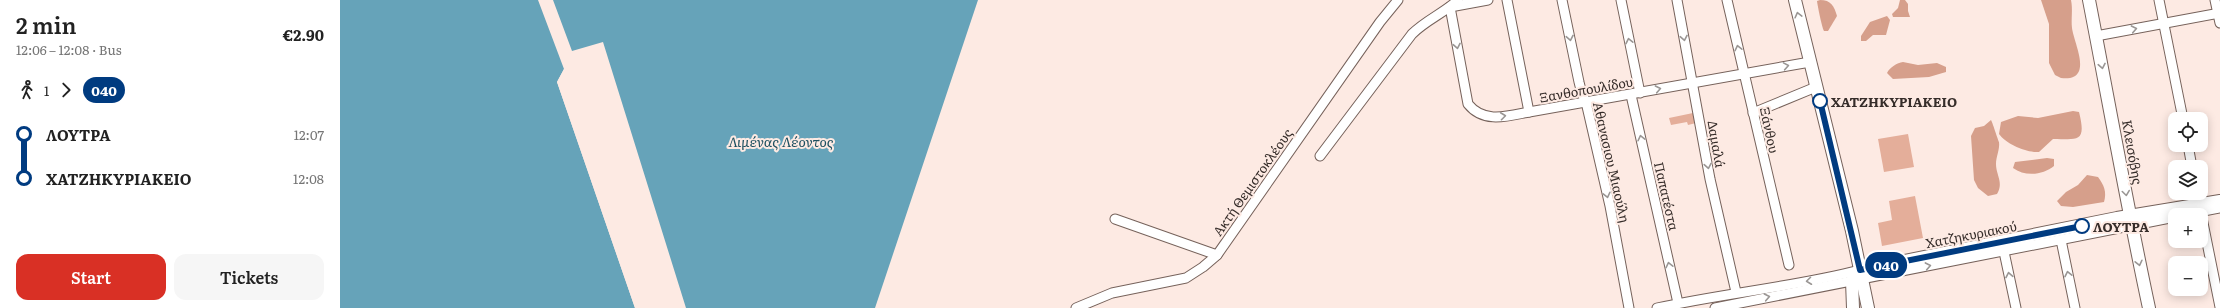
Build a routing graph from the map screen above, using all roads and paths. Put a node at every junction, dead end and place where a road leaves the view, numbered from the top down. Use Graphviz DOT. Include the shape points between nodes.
graph roads {
  1 [pos="1398,0"];
  2 [pos="1458,0"];
  3 [pos="1488,0"];
  4 [pos="1507,0"];
  5 [pos="1562,0"];
  6 [pos="1621,0"];
  7 [pos="1677,0"];
  8 [pos="1727,0"];
  9 [pos="1795,0"];
  10 [pos="2089,0"];
  11 [pos="2159,0"];
  12 [pos="2215,0"];
  13 [pos="1450,8"];
  14 [pos="2219,16"];
  15 [pos="2164,23"];
  16 [pos="2096,36"];
  17 [pos="1810,62"];
  18 [pos="1744,73"];
  19 [pos="1693,82"];
  20 [pos="1816,87"];
  21 [pos="1635,94"];
  22 [pos="1586,102"];
  23 [pos="1529,112"];
  24 [pos="2182,112"];
  25 [pos="1753,113"];
  26 [pos="1320,156"];
  27 [pos="2220,201"];
  28 [pos="2199,203"];
  29 [pos="2220,208"];
  30 [pos="2168,217"];
  31 [pos="1115,219"];
  32 [pos="2130,220"];
  33 [pos="2061,240"];
  34 [pos="2004,247"];
  35 [pos="1217,255"];
  36 [pos="1789,265"];
  37 [pos="1858,277"];
  38 [pos="1736,292"];
  39 [pos="1678,303"];
  40 [pos="2220,307"];
  41 [pos="1076,308"];
  42 [pos="1629,308"];
  43 [pos="1658,308"];
  44 [pos="1715,308"];
  45 [pos="1853,308"];
  46 [pos="1868,308"];
  47 [pos="2016,308"];
  48 [pos="2075,308"];
  49 [pos="2149,308"];
  1 -- 35 [label="street, Ακτή Θεμιστοκλέους"];
  2 -- 13 [label="street"];
  3 -- 13 [label="street"];
  4 -- 23 [label="street"];
  5 -- 22 [label="street, Αθανασιου Μιαούλη, one-way" via="1582,94"];
  21 -- 6 [label="street, Παπατέστα, one-way"];
  7 -- 19 [label="street, Δαμαλά, one-way"];
  18 -- 8 [label="street, Ξάνθου, one-way"];
  17 -- 9 [label="street, one-way"];
  10 -- 16 [label="street, Κλεισόβης"];
  11 -- 15 [label="street"];
  12 -- 14 [label="street"];
  13 -- 23 [label="street, Ξανθοπουλίδου, one-way" via="1468,104 1472,109 1488,117"];
  13 -- 26 [label="street" via="1412,34"];
  14 -- 15 [label="street"];
  16 -- 15 [label="street, one-way"];
  15 -- 24 [label="street"];
  16 -- 32 [label="street, Κλεισόβης, one-way" via="2121,160"];
  18 -- 17 [label="street, Ξανθοπουλίδου, one-way"];
  17 -- 20 [label="street"];
  18 -- 19 [label="street, Ξανθοπουλίδου"];
  18 -- 25 [label="street, Ξάνθου"];
  21 -- 19 [label="street, Ξανθοπουλίδου, one-way"];
  19 -- 38 [label="street, Δαμαλά, one-way" via="1710,179"];
  20 -- 25 [label="street"];
  20 -- 37 [label="street"];
  21 -- 22 [label="street, Ξανθοπουλίδου"];
  39 -- 21 [label="street, Παπατέστα, one-way"];
  22 -- 23 [label="street, Ξανθοπουλίδου"];
  22 -- 42 [label="street, Αθανασιου Μιαούλη, one-way" via="1610,206"];
  25 -- 36 [label="street, Ξάνθου"];
  27 -- 28 [label="street, Χατζηκυριακού"];
  28 -- 29 [label="street, Χατζηκυριακού"];
  28 -- 32 [label="street, Χατζηκυριακού"];
  28 -- 40 [label="street"];
  30 -- 32 [label="street"];
  31 -- 35 [label="street"];
  32 -- 33 [label="street, Χατζηκυριακού"];
  32 -- 34 [label="street, Χατζηκυριακού"];
  32 -- 49 [label="street, Κλεισόβης, one-way"];
  33 -- 34 [label="street, Χατζηκυριακού"];
  48 -- 33 [label="street, one-way"];
  34 -- 37 [label="street, Χατζηκυριακού"];
  47 -- 34 [label="street, one-way"];
  35 -- 41 [label="street, Ακτή Θεμιστοκλέους" via="1186,278 1112,293"];
  37 -- 38 [label="street, Χατζηκυριακού, one-way"];
  44 -- 37 [label="street, Χατζηκυριακού, one-way"];
  37 -- 45 [label="street"];
  37 -- 46 [label="street"];
  38 -- 39 [label="street, Χατζηκυριακού"];
  39 -- 43 [label="street, Χατζηκυριακού"];
}
